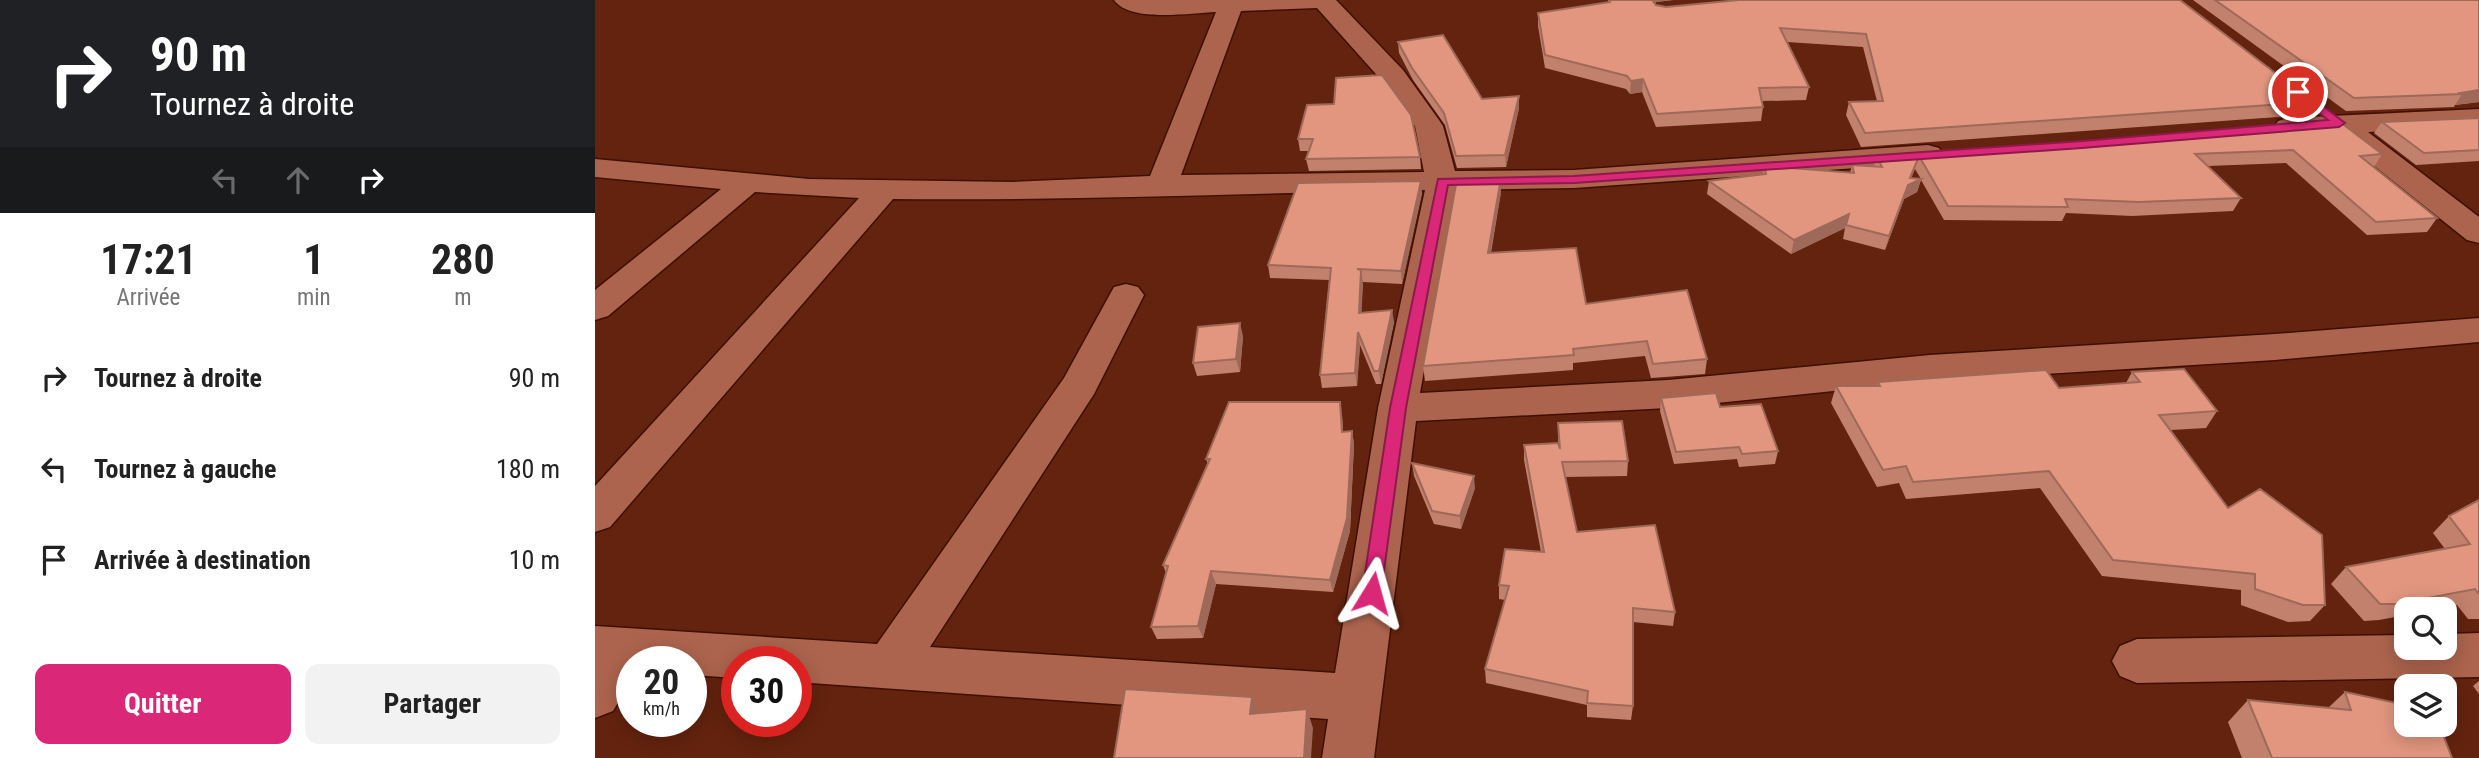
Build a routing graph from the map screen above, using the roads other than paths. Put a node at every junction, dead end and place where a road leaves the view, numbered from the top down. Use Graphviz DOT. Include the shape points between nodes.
graph roads {
  1 [pos="1126,0"];
  2 [pos="1323,0"];
  3 [pos="1232,1"];
  4 [pos="2306,99"];
  5 [pos="2479,118"];
  6 [pos="2339,123"];
  7 [pos="2257,130"];
  8 [pos="1961,152"];
  9 [pos="595,168"];
  10 [pos="750,182"];
  11 [pos="1442,182"];
  12 [pos="1162,185"];
  13 [pos="885,189"];
  14 [pos="2479,233"];
  15 [pos="1126,295"];
  16 [pos="595,308"];
  17 [pos="2479,330"];
  18 [pos="1398,408"];
  19 [pos="595,515"];
  20 [pos="609,648"];
  21 [pos="2479,654"];
  22 [pos="2137,661"];
  23 [pos="889,668"];
  24 [pos="595,695"];
  25 [pos="1357,698"];
  26 [pos="1348,758"];
  1 -- 3 [label="street" via="1153,7"];
  2 -- 3 [label="street"];
  2 -- 11 [label="street" via="1393,76 1429,126"];
  3 -- 12 [label="street"];
  4 -- 6 [label="street"];
  5 -- 6 [label="street"];
  6 -- 7 [label="street"];
  6 -- 14 [label="street"];
  8 -- 11 [label="street" via="1574,179"];
  9 -- 10 [label="street"];
  10 -- 13 [label="street"];
  10 -- 16 [label="street"];
  11 -- 12 [label="street"];
  11 -- 18 [label="street"];
  12 -- 13 [label="street" via="1013,191"];
  13 -- 19 [label="street"];
  15 -- 23 [label="street" via="1080,384"];
  17 -- 18 [label="street" via="1930,368 1668,394"];
  18 -- 25 [label="street"];
  20 -- 23 [label="street"];
  20 -- 24 [label="street"];
  21 -- 22 [label="street"];
  23 -- 25 [label="street"];
  25 -- 26 [label="street"];
}
